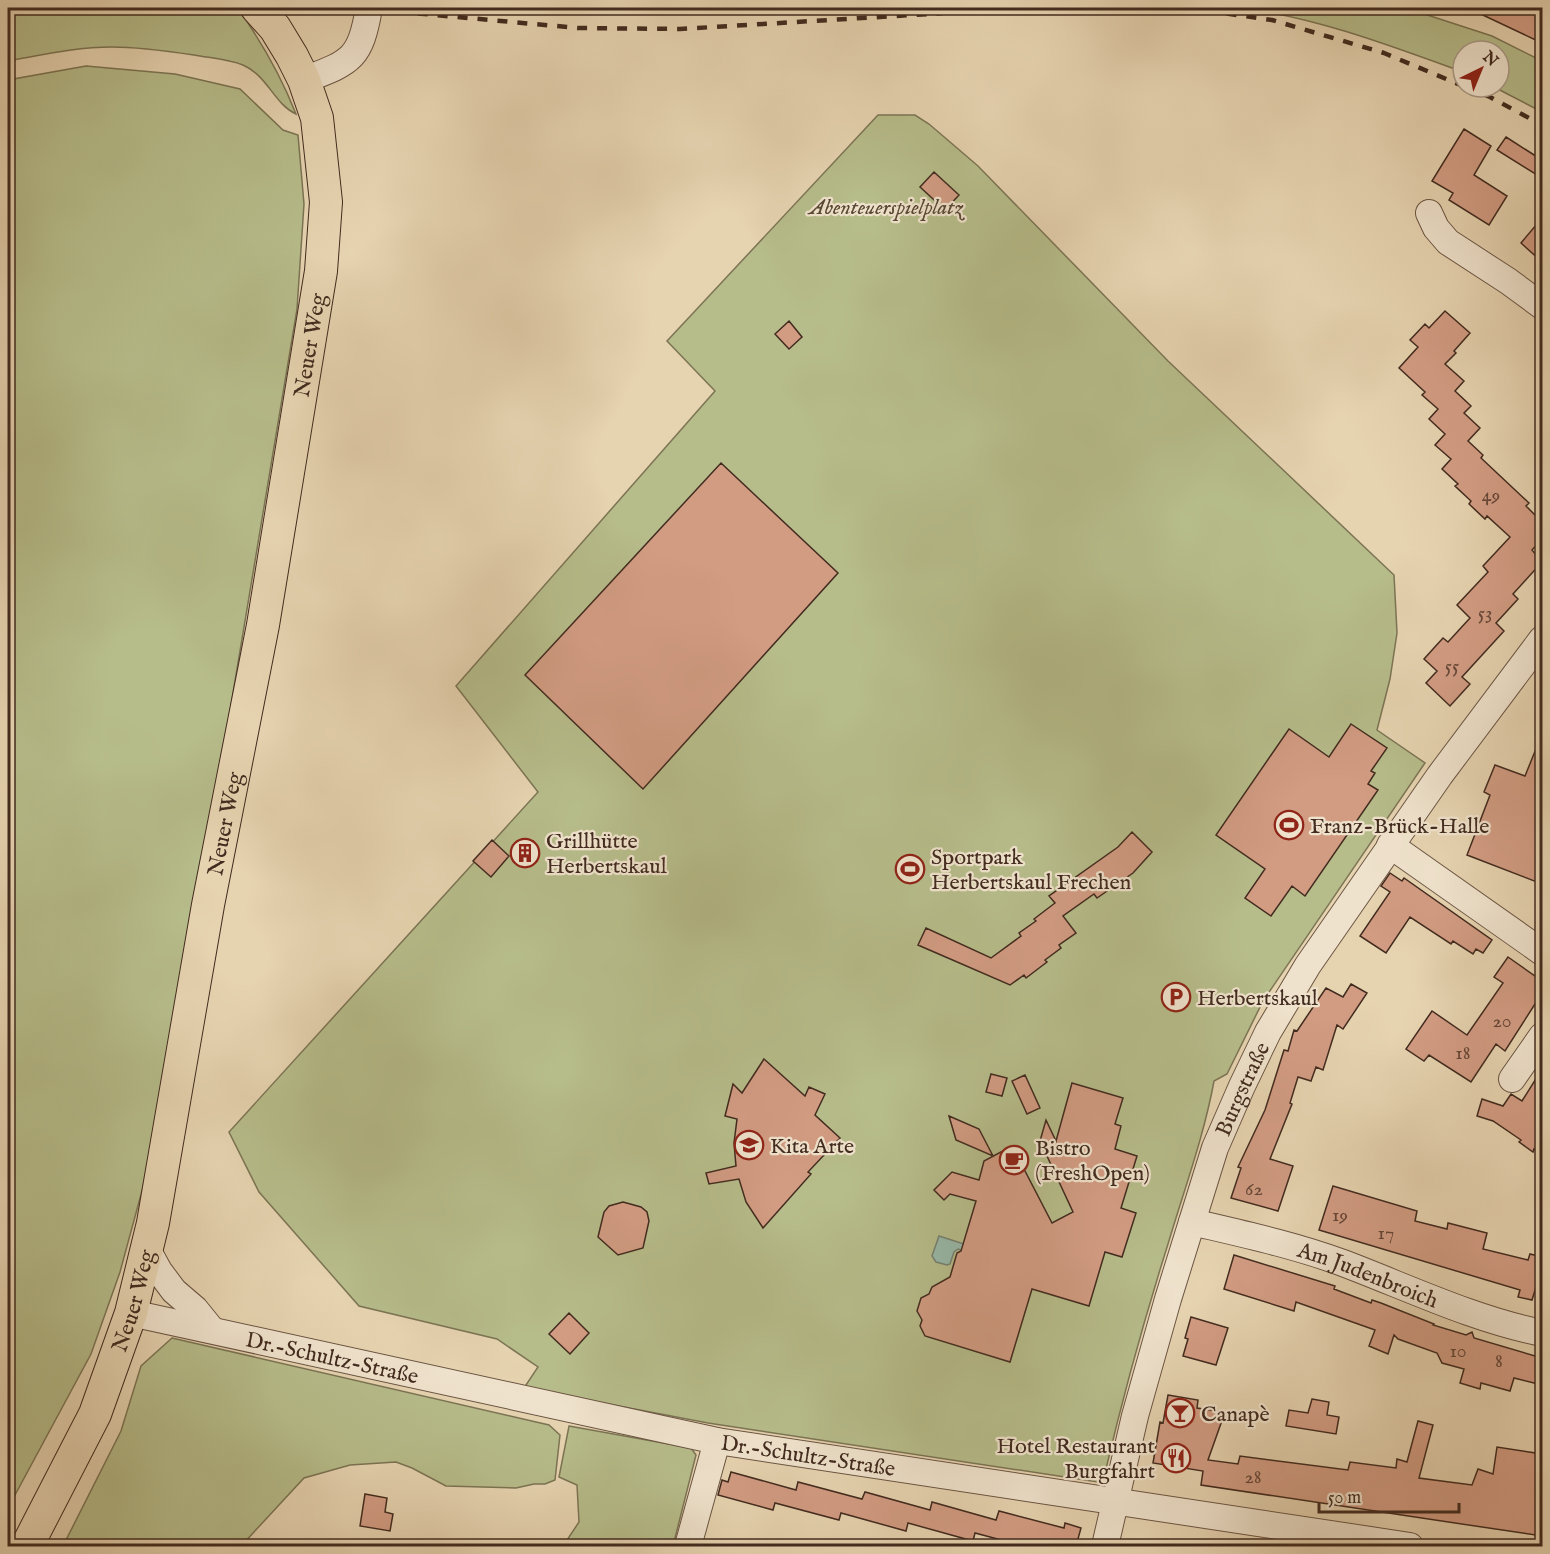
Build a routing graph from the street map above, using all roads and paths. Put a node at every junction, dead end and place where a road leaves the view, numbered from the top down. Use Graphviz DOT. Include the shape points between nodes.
graph roads {
  1 [pos="257,8"];
  2 [pos="369,8"];
  3 [pos="303,80"];
  4 [pos="1429,213"];
  5 [pos="1542,306"];
  6 [pos="1542,639"];
  7 [pos="1390,845"];
  8 [pos="1542,952"];
  9 [pos="1542,1036"];
  10 [pos="1512,1079"];
  11 [pos="1192,1222"];
  12 [pos="147,1249"];
  13 [pos="131,1313"];
  14 [pos="213,1330"];
  15 [pos="1542,1333"];
  16 [pos="717,1442"];
  17 [pos="1115,1503"];
  18 [pos="27,1546"];
  19 [pos="688,1546"];
  20 [pos="1105,1546"];
  21 [pos="1410,1546"];
  1 -- 3 [label="main road, Neuer Weg" via="275,28"];
  2 -- 3 [label="street" via="360,44 352,56 345,63"];
  3 -- 12 [label="main road, Neuer Weg" via="317,118 326,202 321,271 263,625"];
  4 -- 5 [label="street" via="1448,242"];
  6 -- 7 [label="street, Burgstraße"];
  7 -- 8 [label="street"];
  7 -- 11 [label="street, Burgstraße" via="1308,965 1268,1032 1215,1148"];
  9 -- 10 [label="street"];
  11 -- 15 [label="street, Am Judenbroich" via="1271,1240 1341,1262 1472,1313"];
  11 -- 17 [label="street, Burgstraße" via="1135,1416"];
  12 -- 13 [label="main road, Neuer Weg"];
  12 -- 14 [label="street" via="174,1291"];
  13 -- 14 [label="street, Dr.-Schultz-Straße"];
  13 -- 18 [label="main road, Neuer Weg" via="95,1414"];
  14 -- 16 [label="street, Dr.-Schultz-Straße"];
  16 -- 17 [label="street, Dr.-Schultz-Straße"];
  16 -- 19 [label="street"];
  17 -- 20 [label="street, Burgstraße"];
  17 -- 21 [label="street, Dr.-Schultz-Straße"];
}
